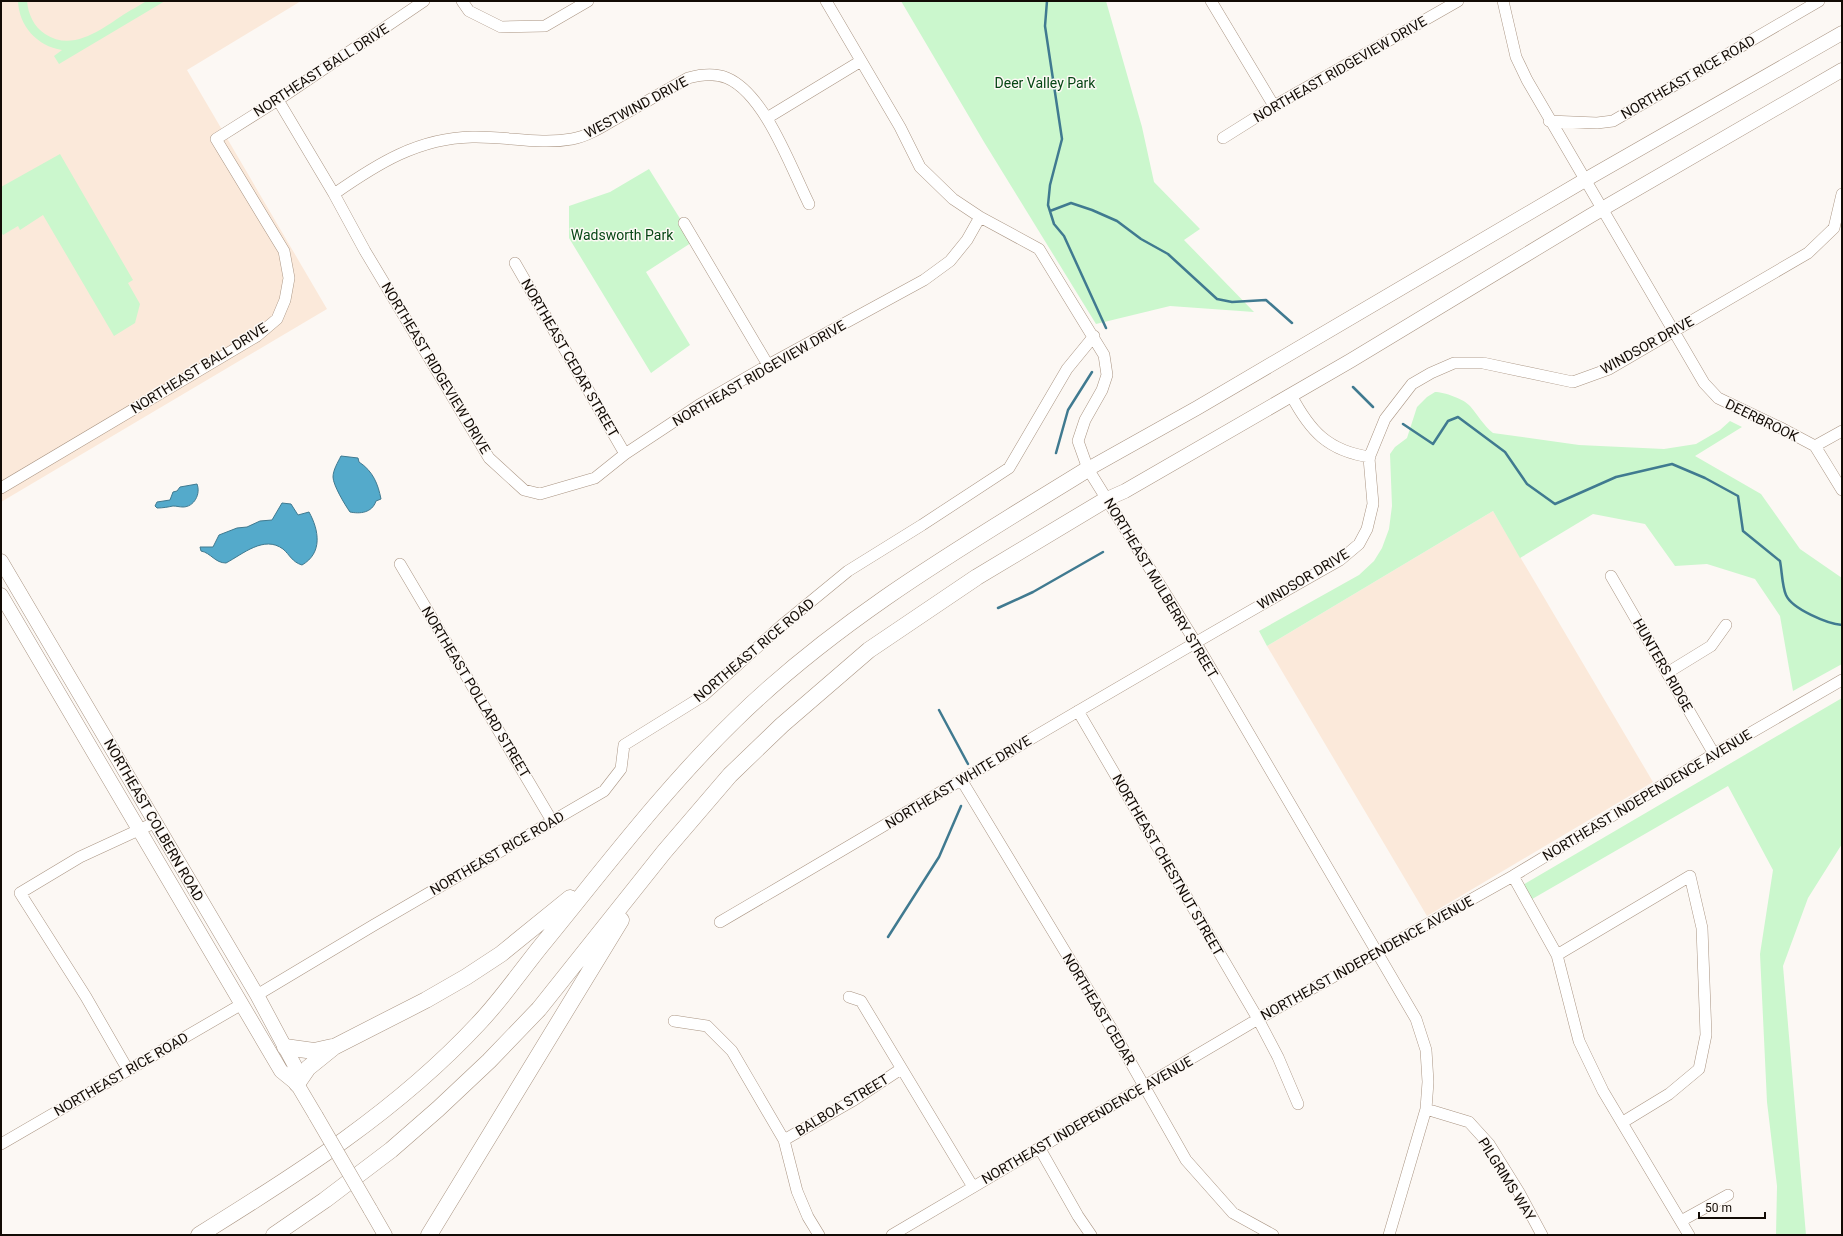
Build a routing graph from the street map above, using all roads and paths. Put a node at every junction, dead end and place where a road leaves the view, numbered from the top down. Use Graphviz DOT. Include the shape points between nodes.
graph roads {
  1 [pos="424,1"];
  2 [pos="462,1"];
  3 [pos="588,1"];
  4 [pos="826,1"];
  5 [pos="1211,1"];
  6 [pos="1458,1"];
  7 [pos="1504,1"];
  8 [pos="1819,1"];
  9 [pos="1842,33"];
  10 [pos="861,60"];
  11 [pos="1842,70"];
  12 [pos="278,100"];
  13 [pos="1274,106"];
  14 [pos="767,118"];
  15 [pos="1549,121"];
  16 [pos="1223,138"];
  17 [pos="1585,180"];
  18 [pos="334,194"];
  19 [pos="1842,194"];
  20 [pos="809,204"];
  21 [pos="1602,209"];
  22 [pos="980,217"];
  23 [pos="684,223"];
  24 [pos="515,263"];
  25 [pos="1674,331"];
  26 [pos="1094,336"];
  27 [pos="768,365"];
  28 [pos="1291,395"];
  29 [pos="1842,431"];
  30 [pos="1815,446"];
  31 [pos="625,454"];
  32 [pos="1370,457"];
  33 [pos="1088,469"];
  34 [pos="1,488"];
  35 [pos="1842,490"];
  36 [pos="1107,499"];
  37 [pos="1,561"];
  38 [pos="400,564"];
  39 [pos="1611,576"];
  40 [pos="1,595"];
  41 [pos="1726,625"];
  42 [pos="1196,643"];
  43 [pos="1667,672"];
  44 [pos="1842,680"];
  45 [pos="1078,711"];
  46 [pos="1714,754"];
  47 [pos="962,781"];
  48 [pos="552,821"];
  49 [pos="156,822"];
  50 [pos="139,829"];
  51 [pos="664,852"];
  52 [pos="608,863"];
  53 [pos="1513,876"];
  54 [pos="720,922"];
  55 [pos="1377,953"];
  56 [pos="1557,955"];
  57 [pos="230,985"];
  58 [pos="257,996"];
  59 [pos="849,997"];
  60 [pos="242,1004"];
  61 [pos="1258,1020"];
  62 [pos="674,1021"];
  63 [pos="285,1047"];
  64 [pos="334,1047"];
  65 [pos="901,1069"];
  66 [pos="128,1070"];
  67 [pos="297,1084"];
  68 [pos="1145,1085"];
  69 [pos="1298,1104"];
  70 [pos="1426,1109"];
  71 [pos="1623,1122"];
  72 [pos="784,1140"];
  73 [pos="1,1144"];
  74 [pos="1040,1149"];
  75 [pos="973,1187"];
  76 [pos="1728,1195"];
  77 [pos="1681,1221"];
  78 [pos="432,1230"];
  79 [pos="198,1235"];
  80 [pos="274,1235"];
  81 [pos="385,1235"];
  82 [pos="421,1235"];
  83 [pos="819,1235"];
  84 [pos="892,1235"];
  85 [pos="1091,1235"];
  86 [pos="1273,1235"];
  87 [pos="1389,1235"];
  88 [pos="1542,1235"];
  89 [pos="1689,1235"];
  1 -- 12 [label="street, NORTHEAST BALL DRIVE"];
  2 -- 3 [label="street" via="469,11 501,27 545,26"];
  4 -- 10 [label="street, NORTHEAST MULBERRY STREET"];
  5 -- 13 [label="street"];
  6 -- 13 [label="street, NORTHEAST RIDGEVIEW DRIVE"];
  7 -- 15 [label="street, DEERBROOK" via="1516,57"];
  8 -- 15 [label="street, NORTHEAST RICE ROAD" via="1613,121"];
  9 -- 17 [label="main road"];
  10 -- 14 [label="street"];
  10 -- 22 [label="street, NORTHEAST MULBERRY STREET" via="920,167 953,199"];
  11 -- 21 [label="main road"];
  12 -- 18 [label="street, NORTHEAST RIDGEVIEW DRIVE"];
  12 -- 34 [label="street, NORTHEAST BALL DRIVE" via="216,138 284,251 289,278 285,300 277,319 256,336"];
  13 -- 16 [label="street, NORTHEAST RIDGEVIEW DRIVE"];
  14 -- 18 [label="street, WESTWIND DRIVE" via="738,84 726,78 698,75 688,78 597,130 573,139 549,141 472,137 437,140 405,150"];
  14 -- 20 [label="street, WESTWIND DRIVE"];
  15 -- 17 [label="street, DEERBROOK"];
  17 -- 21 [label="street, DEERBROOK"];
  17 -- 33 [label="main road" via="1197,408"];
  18 -- 31 [label="street, NORTHEAST RIDGEVIEW DRIVE" via="365,251 489,458 515,482 524,490 540,494 553,491 595,478"];
  19 -- 25 [label="street, WINDSOR DRIVE" via="1834,228 1808,253"];
  21 -- 25 [label="street, DEERBROOK"];
  21 -- 28 [label="main road"];
  22 -- 26 [label="street, NORTHEAST MULBERRY STREET" via="1039,249"];
  22 -- 27 [label="street, NORTHEAST RIDGEVIEW DRIVE" via="967,240 950,261 924,280"];
  23 -- 27 [label="street"];
  24 -- 31 [label="street, NORTHEAST CEDAR STREET"];
  25 -- 30 [label="street, DEERBROOK" via="1704,383 1718,398"];
  25 -- 32 [label="street, WINDSOR DRIVE" via="1608,369 1573,382 1482,363 1454,363 1436,370 1412,384 1397,402 1385,419"];
  26 -- 33 [label="street, NORTHEAST MULBERRY STREET" via="1104,355 1107,375 1102,390 1085,420 1078,441"];
  26 -- 48 [label="street, NORTHEAST RICE ROAD" via="1067,369 1009,468 848,571 781,626 703,696 624,745 621,769 604,790"];
  27 -- 31 [label="street, NORTHEAST RIDGEVIEW DRIVE"];
  28 -- 32 [label="street" via="1302,415 1320,437 1352,455"];
  28 -- 36 [label="main road"];
  29 -- 30 [label="street"];
  30 -- 35 [label="street, DEERBROOK"];
  32 -- 42 [label="street, WINDSOR DRIVE" via="1373,504 1367,529 1360,544 1340,560"];
  33 -- 36 [label="street, NORTHEAST MULBERRY STREET"];
  33 -- 52 [label="highway" via="906,583 843,628 788,672 736,719 675,782"];
  36 -- 42 [label="street, NORTHEAST MULBERRY STREET"];
  36 -- 51 [label="highway" via="977,577 870,650 782,725 730,775"];
  37 -- 49 [label="main road, NORTHEAST COLBERN ROAD"];
  38 -- 48 [label="street, NORTHEAST POLLARD STREET"];
  39 -- 43 [label="street, HUNTERS RIDGE"];
  40 -- 50 [label="main road, NORTHEAST COLBERN ROAD"];
  41 -- 43 [label="street" via="1711,646"];
  42 -- 45 [label="street, NORTHEAST WHITE DRIVE"];
  42 -- 55 [label="street, NORTHEAST MULBERRY STREET"];
  43 -- 46 [label="street, HUNTERS RIDGE"];
  44 -- 46 [label="street, NORTHEAST INDEPENDENCE AVENUE"];
  45 -- 47 [label="street, NORTHEAST WHITE DRIVE"];
  45 -- 61 [label="street, NORTHEAST CHESTNUT STREET"];
  46 -- 53 [label="street, NORTHEAST INDEPENDENCE AVENUE"];
  47 -- 54 [label="street, NORTHEAST WHITE DRIVE"];
  47 -- 68 [label="street, NORTHEAST CEDAR"];
  48 -- 58 [label="street, NORTHEAST RICE ROAD"];
  49 -- 50 [label="street"];
  49 -- 58 [label="main road, NORTHEAST COLBERN ROAD"];
  50 -- 57 [label="main road, NORTHEAST COLBERN ROAD"];
  50 -- 66 [label="street" via="80,857 20,893 86,997"];
  51 -- 78 [label="highway"];
  51 -- 80 [label="highway" via="539,1009 490,1061 391,1150"];
  52 -- 64 [label="highway" via="557,910 501,954 426,1000"];
  52 -- 79 [label="highway" via="479,1024 426,1075 373,1120 318,1160"];
  53 -- 55 [label="street, NORTHEAST INDEPENDENCE AVENUE"];
  53 -- 56 [label="street"];
  55 -- 61 [label="street, NORTHEAST INDEPENDENCE AVENUE"];
  55 -- 70 [label="street, NORTHEAST MULBERRY STREET" via="1416,1019 1424,1044 1428,1082"];
  56 -- 71 [label="street" via="1579,1041 1603,1091"];
  56 -- 71 [label="street" via="1690,876 1702,928 1706,1035 1699,1069 1669,1094"];
  57 -- 58 [label="main road"];
  57 -- 60 [label="main road, NORTHEAST COLBERN ROAD"];
  58 -- 63 [label="main road, NORTHEAST COLBERN ROAD"];
  59 -- 65 [label="street" via="861,1001"];
  60 -- 66 [label="street, NORTHEAST RICE ROAD"];
  60 -- 67 [label="main road, NORTHEAST COLBERN ROAD" via="281,1071"];
  61 -- 68 [label="street, NORTHEAST INDEPENDENCE AVENUE"];
  61 -- 69 [label="street, NORTHEAST CHESTNUT STREET" via="1278,1057"];
  62 -- 72 [label="street" via="707,1026 732,1051"];
  63 -- 64 [label="highway" via="314,1051"];
  63 -- 67 [label="main road, NORTHEAST COLBERN ROAD" via="295,1066"];
  64 -- 67 [label="highway" via="308,1068"];
  65 -- 72 [label="street, BALBOA STREET" via="854,1100"];
  65 -- 75 [label="street"];
  66 -- 73 [label="street, NORTHEAST RICE ROAD"];
  67 -- 81 [label="main road, NORTHEAST COLBERN ROAD, bridge"];
  68 -- 74 [label="street, NORTHEAST INDEPENDENCE AVENUE"];
  68 -- 86 [label="street, NORTHEAST CEDAR" via="1186,1160 1234,1213"];
  70 -- 87 [label="street, NORTHEAST MULBERRY STREET"];
  70 -- 88 [label="street, PILGRIMS WAY" via="1469,1122 1489,1144"];
  71 -- 77 [label="street"];
  72 -- 83 [label="street" via="797,1191"];
  74 -- 75 [label="street, NORTHEAST INDEPENDENCE AVENUE"];
  74 -- 85 [label="street"];
  75 -- 84 [label="street, NORTHEAST INDEPENDENCE AVENUE"];
  76 -- 77 [label="street"];
  77 -- 89 [label="street"];
  78 -- 82 [label="highway"];
}
